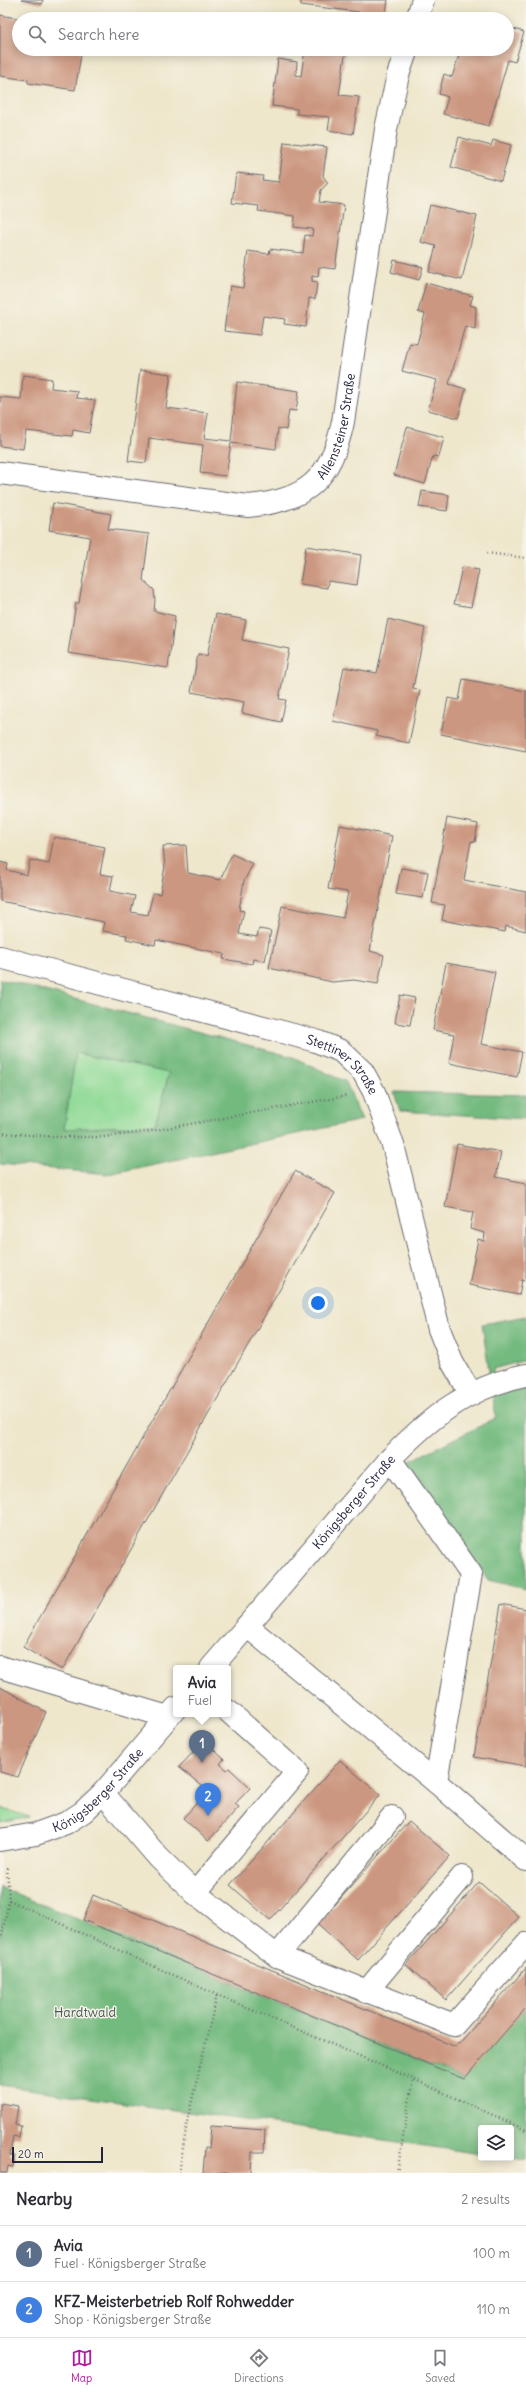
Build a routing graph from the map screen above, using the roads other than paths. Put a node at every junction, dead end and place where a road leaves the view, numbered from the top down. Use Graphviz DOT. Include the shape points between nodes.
graph roads {
  1 [pos="423,0"];
  2 [pos="419,12"];
  3 [pos="405,56"];
  4 [pos="0,473"];
  5 [pos="0,956"];
  6 [pos="526,1375"];
  7 [pos="471,1394"];
  8 [pos="390,1459"];
  9 [pos="247,1626"];
  10 [pos="214,1665"];
  11 [pos="0,1667"];
  12 [pos="172,1713"];
  13 [pos="231,1714"];
  14 [pos="436,1782"];
  15 [pos="104,1793"];
  16 [pos="392,1817"];
  17 [pos="2,1840"];
  18 [pos="526,1860"];
  19 [pos="462,1876"];
  20 [pos="196,1894"];
  21 [pos="526,1944"];
  22 [pos="277,1956"];
  23 [pos="366,1992"];
  1 -- 2 [label="street"];
  3 -- 4 [label="street, Allensteiner Straße" via="386,129 339,444 331,463 317,481 295,496 272,504 248,506"];
  5 -- 7 [label="street, Stettiner Straße" via="316,1041 341,1051 363,1072 394,1145 439,1329 452,1362"];
  6 -- 7 [label="street, Königsberger Straße" via="499,1381"];
  7 -- 8 [label="street, Königsberger Straße" via="443,1410"];
  8 -- 9 [label="street, Königsberger Straße"];
  8 -- 14 [label="street" via="471,1574"];
  9 -- 10 [label="street, Königsberger Straße"];
  9 -- 14 [label="street"];
  11 -- 12 [label="street"];
  12 -- 15 [label="street, Königsberger Straße"];
  13 -- 20 [label="street" via="297,1772"];
  14 -- 18 [label="street"];
  15 -- 17 [label="street, Königsberger Straße" via="66,1823 36,1834"];
  15 -- 20 [label="street" via="159,1858"];
  16 -- 22 [label="street"];
  19 -- 23 [label="street"];
  20 -- 22 [label="street"];
  21 -- 23 [label="street" via="454,2025"];
  22 -- 23 [label="street"];
}
